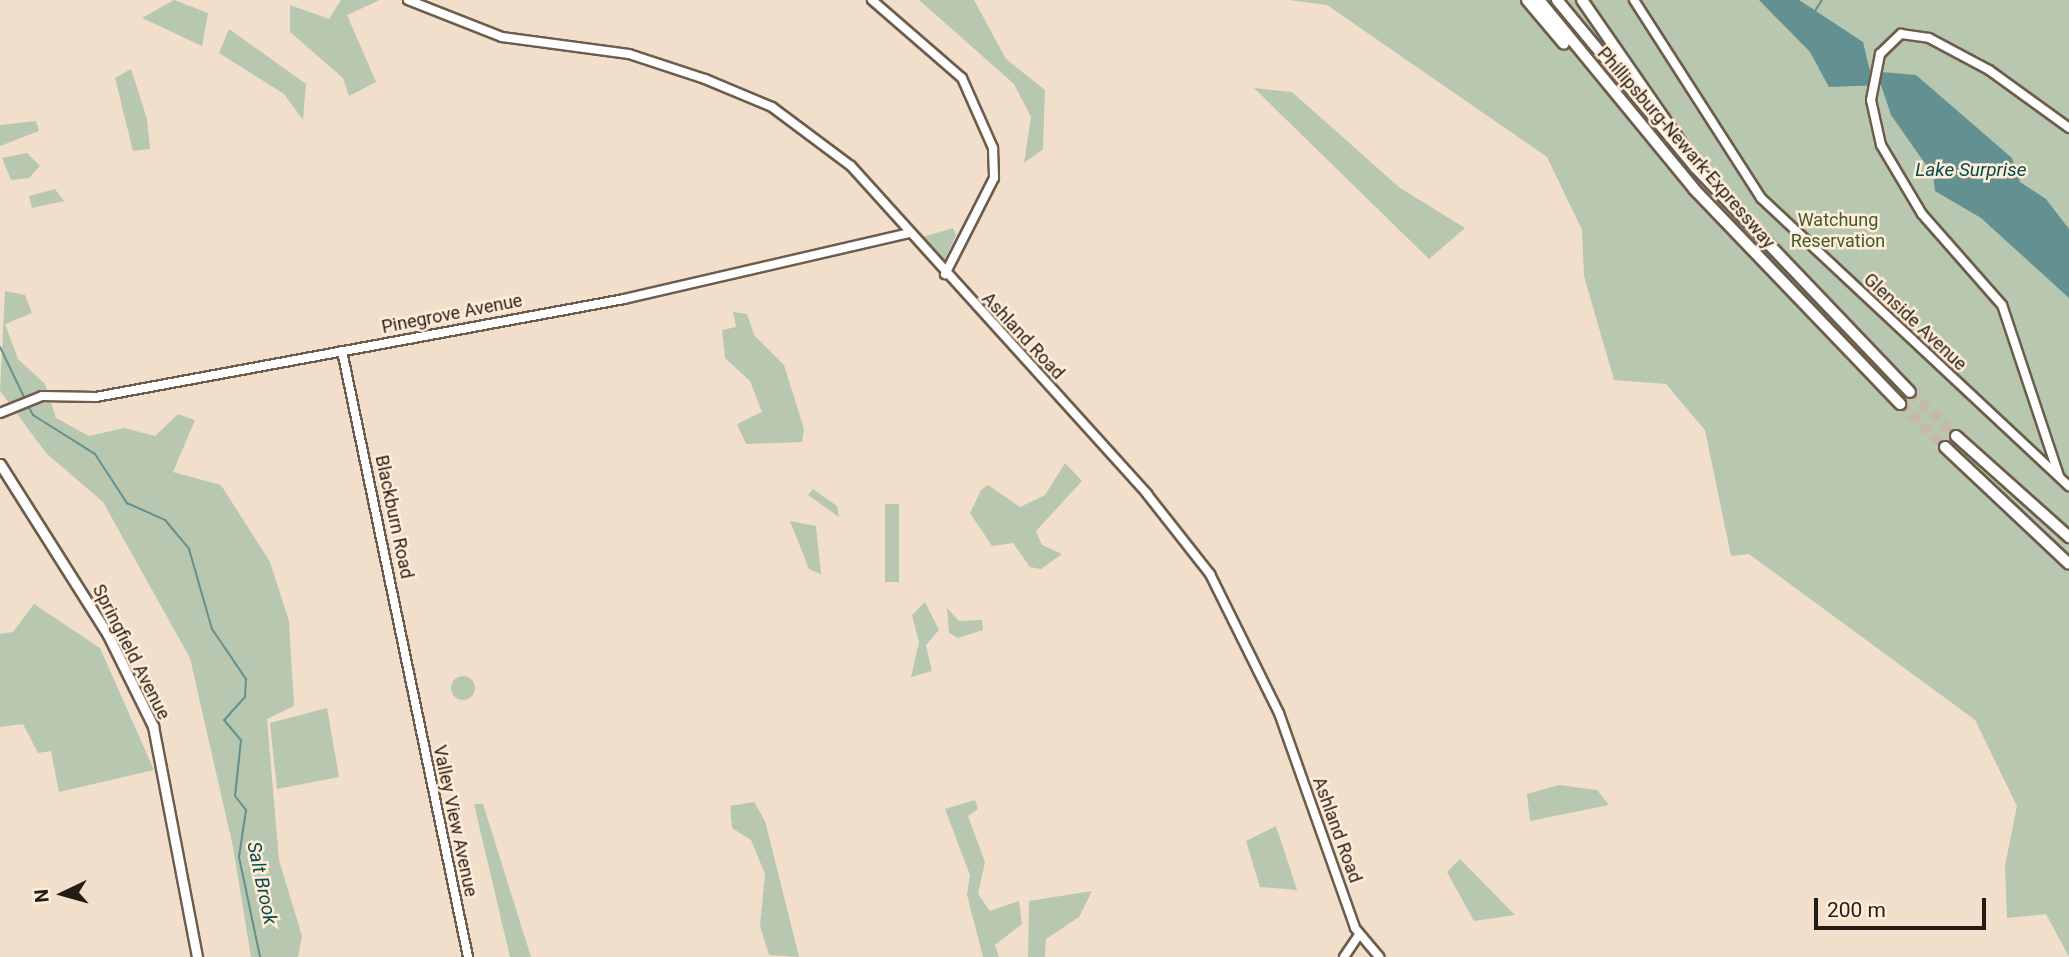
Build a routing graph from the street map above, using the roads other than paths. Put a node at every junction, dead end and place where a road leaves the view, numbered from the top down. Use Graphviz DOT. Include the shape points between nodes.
graph roads {
  1 [pos="408,0"];
  2 [pos="872,0"];
  3 [pos="1527,0"];
  4 [pos="1539,0"];
  5 [pos="1557,0"];
  6 [pos="1582,0"];
  7 [pos="1634,0"];
  8 [pos="1587,62"];
  9 [pos="2069,128"];
  10 [pos="1695,167"];
  11 [pos="910,233"];
  12 [pos="945,274"];
  13 [pos="342,351"];
  14 [pos="1910,392"];
  15 [pos="1900,404"];
  16 [pos="0,413"];
  17 [pos="1956,436"];
  18 [pos="1945,447"];
  19 [pos="0,464"];
  20 [pos="2059,476"];
  21 [pos="2069,486"];
  22 [pos="2069,537"];
  23 [pos="2069,564"];
  24 [pos="413,690"];
  25 [pos="1359,935"];
  26 [pos="197,957"];
  27 [pos="468,957"];
  28 [pos="1344,957"];
  29 [pos="1379,957"];
  1 -- 11 [label="street, Ashland Road" via="502,37 661,62 772,107 844,160"];
  2 -- 12 [label="street" via="969,89 996,164 975,218"];
  3 -- 8 [label="highway" via="1574,56"];
  4 -- 8 [label="highway, Phillipsburg-Newark Expressway"];
  5 -- 10 [label="highway, Phillipsburg-Newark Expressway"];
  6 -- 10 [label="highway"];
  7 -- 20 [label="street, Glenside Avenue" via="1731,161 1761,198"];
  8 -- 15 [label="highway, Phillipsburg-Newark Expressway" via="1694,189"];
  9 -- 20 [label="street" via="1989,70 1929,38 1896,36 1878,61 1872,88 1873,121 1894,171 2010,321"];
  10 -- 14 [label="highway, Phillipsburg-Newark Expressway"];
  11 -- 12 [label="street, Ashland Road"];
  11 -- 13 [label="street, Pinegrove Avenue" via="624,299"];
  12 -- 25 [label="street, Ashland Road" via="1147,494 1220,590 1279,713"];
  13 -- 16 [label="street, Pinegrove Avenue" via="96,397 42,396"];
  13 -- 24 [label="street, Blackburn Road"];
  17 -- 22 [label="highway"];
  18 -- 23 [label="highway"];
  19 -- 26 [label="main road, Springfield Avenue" via="108,635 153,726"];
  20 -- 21 [label="street, Glenside Avenue"];
  24 -- 27 [label="street, Valley View Avenue"];
  25 -- 28 [label="street"];
  25 -- 29 [label="street, Ashland Road"];
}
